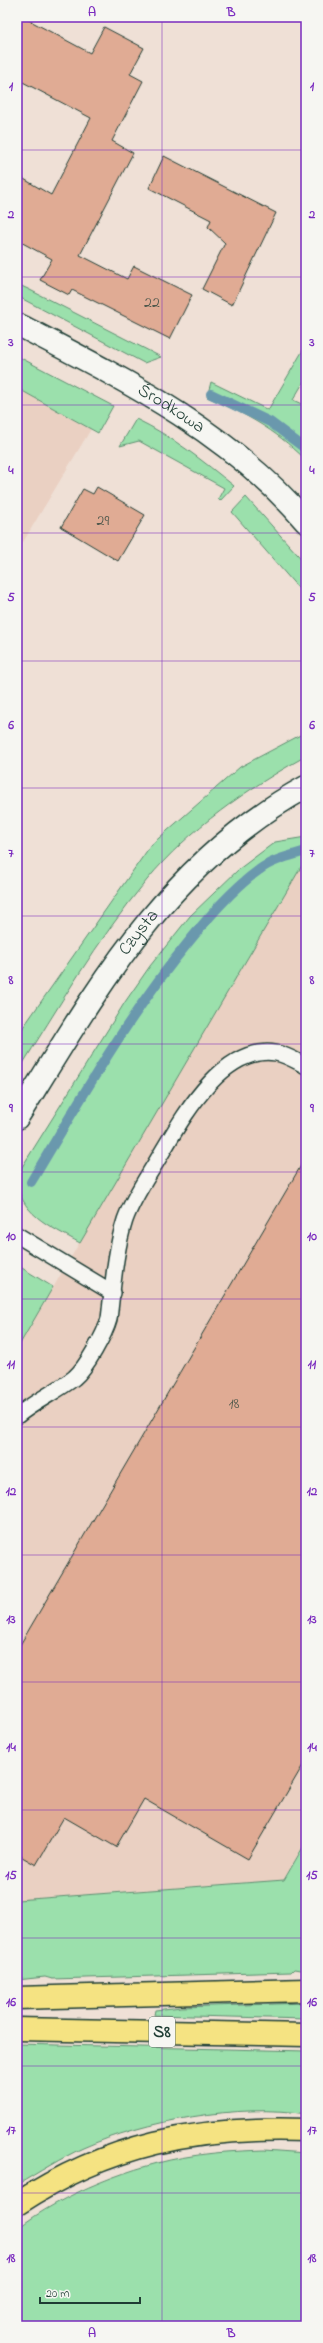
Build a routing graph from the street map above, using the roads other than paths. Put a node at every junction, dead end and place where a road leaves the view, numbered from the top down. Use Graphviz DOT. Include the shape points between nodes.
graph roads {
  1 [pos="17,324"];
  2 [pos="306,522"];
  3 [pos="304,794"];
  4 [pos="306,1066"];
  5 [pos="17,1118"];
  6 [pos="17,1235"];
  7 [pos="113,1293"];
  8 [pos="17,1416"];
  9 [pos="306,1990"];
  10 [pos="17,1998"];
  11 [pos="17,2029"];
  12 [pos="306,2035"];
  13 [pos="306,2130"];
  14 [pos="17,2204"];
  1 -- 2 [label="street, Środkowa" via="137,387 193,422 265,479"];
  3 -- 5 [label="street, Czysta" via="251,822 215,850 166,899 114,966"];
  4 -- 7 [label="lane" via="275,1053 257,1054 244,1058 219,1075 195,1099 139,1191 126,1218 120,1239"];
  6 -- 7 [label="lane"];
  7 -- 8 [label="lane" via="107,1325 83,1368 75,1377"];
  9 -- 10 [label="highway"];
  11 -- 12 [label="highway, S8"];
  13 -- 14 [label="highway" via="263,2128 210,2132 158,2141 80,2168"];
}
